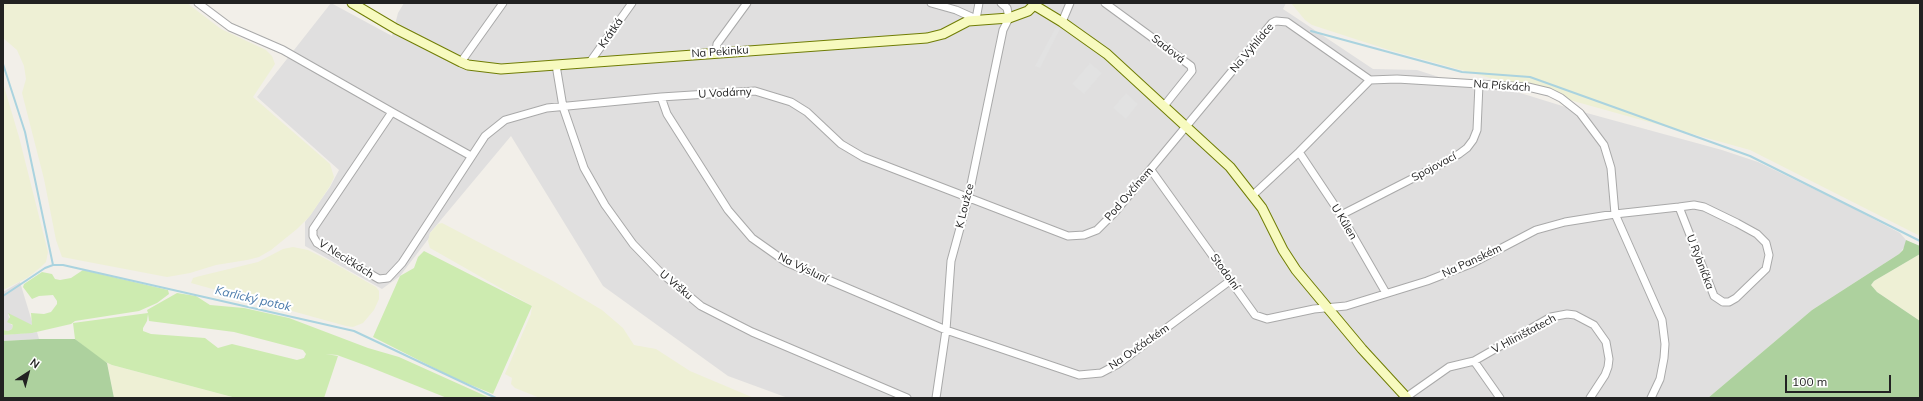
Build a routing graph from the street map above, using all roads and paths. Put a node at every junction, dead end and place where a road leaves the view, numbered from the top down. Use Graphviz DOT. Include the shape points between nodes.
graph roads {
  1 [pos="198,3"];
  2 [pos="352,3"];
  3 [pos="503,3"];
  4 [pos="632,3"];
  5 [pos="747,3"];
  6 [pos="931,3"];
  7 [pos="979,3"];
  8 [pos="1001,3"];
  9 [pos="1070,3"];
  10 [pos="1105,3"];
  11 [pos="1034,4"];
  12 [pos="1009,18"];
  13 [pos="976,19"];
  14 [pos="1062,22"];
  15 [pos="716,52"];
  16 [pos="461,62"];
  17 [pos="590,62"];
  18 [pos="556,65"];
  19 [pos="1370,80"];
  20 [pos="1479,84"];
  21 [pos="660,97"];
  22 [pos="1164,106"];
  23 [pos="563,107"];
  24 [pos="392,112"];
  25 [pos="1186,127"];
  26 [pos="1299,152"];
  27 [pos="471,156"];
  28 [pos="1151,170"];
  29 [pos="1253,195"];
  30 [pos="968,199"];
  31 [pos="1679,207"];
  32 [pos="1615,214"];
  33 [pos="1341,215"];
  34 [pos="1231,280"];
  35 [pos="1386,293"];
  36 [pos="1328,307"];
  37 [pos="946,330"];
  38 [pos="1474,361"];
  39 [pos="907,398"];
  40 [pos="936,398"];
  41 [pos="1406,398"];
  42 [pos="1500,398"];
  43 [pos="1590,398"];
  44 [pos="1651,398"];
  1 -- 24 [label="street" via="230,27 283,50"];
  2 -- 16 [label="street, Na Pekinku"];
  3 -- 16 [label="street"];
  4 -- 17 [label="street, Krátká"];
  5 -- 15 [label="street" via="717,44"];
  6 -- 13 [label="street"];
  7 -- 13 [label="street"];
  8 -- 12 [label="street" via="1007,8"];
  9 -- 14 [label="street"];
  10 -- 22 [label="street, Sadová" via="1191,66 1192,71"];
  11 -- 12 [label="street, Na Pekinku" via="1028,11"];
  11 -- 14 [label="street"];
  12 -- 13 [label="street, Na Pekinku"];
  12 -- 30 [label="street, K Loužce" via="1003,30"];
  13 -- 15 [label="street, Na Pekinku" via="927,38"];
  14 -- 22 [label="street" via="1107,54"];
  15 -- 17 [label="street, Na Pekinku"];
  16 -- 18 [label="street, Na Pekinku" via="500,69"];
  17 -- 18 [label="street, Na Pekinku"];
  18 -- 23 [label="street, U Vršku"];
  19 -- 20 [label="street, Na Pískách"];
  19 -- 25 [label="street, Na Vyhlídce" via="1287,22 1279,20 1272,23"];
  19 -- 26 [label="street"];
  20 -- 32 [label="street, Na Pískách" via="1538,88 1561,98 1580,113 1598,135 1608,157 1614,183"];
  20 -- 33 [label="street, Spojovací" via="1477,130 1467,148"];
  21 -- 23 [label="street, U Vodárny"];
  21 -- 30 [label="street, U Vodárny" via="750,92 771,95 791,102 807,112 842,144 863,157"];
  21 -- 37 [label="street, Na Výsluní" via="667,114 728,210 752,238 786,262"];
  22 -- 25 [label="street"];
  23 -- 27 [label="street, U Vodárny" via="548,108 505,120 485,136"];
  23 -- 39 [label="street, U Vršku" via="584,168 605,205 634,244 659,271 701,306 752,332"];
  24 -- 27 [label="street"];
  24 -- 27 [label="street, V Necičkách" via="313,229 313,236 322,246 379,279 388,278 402,264"];
  25 -- 28 [label="street, Pod Ovčínem"];
  25 -- 29 [label="street" via="1230,167"];
  26 -- 29 [label="street"];
  26 -- 33 [label="street, U Kůlen"];
  28 -- 30 [label="street, Pod Ovčínem" via="1115,212 1096,230 1084,235 1068,236"];
  28 -- 34 [label="street, Stodolní"];
  29 -- 36 [label="street" via="1296,270"];
  30 -- 37 [label="street, K Loužce" via="950,261"];
  31 -- 31 [label="street, U Rybníčka" via="1704,207 1757,234 1766,244 1769,255 1766,269 1736,298 1723,302 1714,296"];
  31 -- 32 [label="street, U Rybníčka"];
  32 -- 35 [label="street, Na Panském" via="1565,222 1536,230 1473,263 1427,281"];
  32 -- 44 [label="street, Na Pískách" via="1662,320 1664,358 1660,379"];
  33 -- 35 [label="street, U Kůlen"];
  34 -- 36 [label="street, Stodolní" via="1255,315 1260,318 1267,319"];
  34 -- 37 [label="street, Na Ovčáckém" via="1118,364 1101,372 1079,375"];
  35 -- 36 [label="street, Na Panském" via="1346,306"];
  36 -- 41 [label="street"];
  37 -- 40 [label="street, K Loužce"];
  38 -- 41 [label="street, V Hlinišťatech" via="1449,367"];
  38 -- 42 [label="street"];
  38 -- 43 [label="street, V Hlinišťatech" via="1551,317 1575,315 1594,324 1602,333 1608,350 1606,371"];
}
